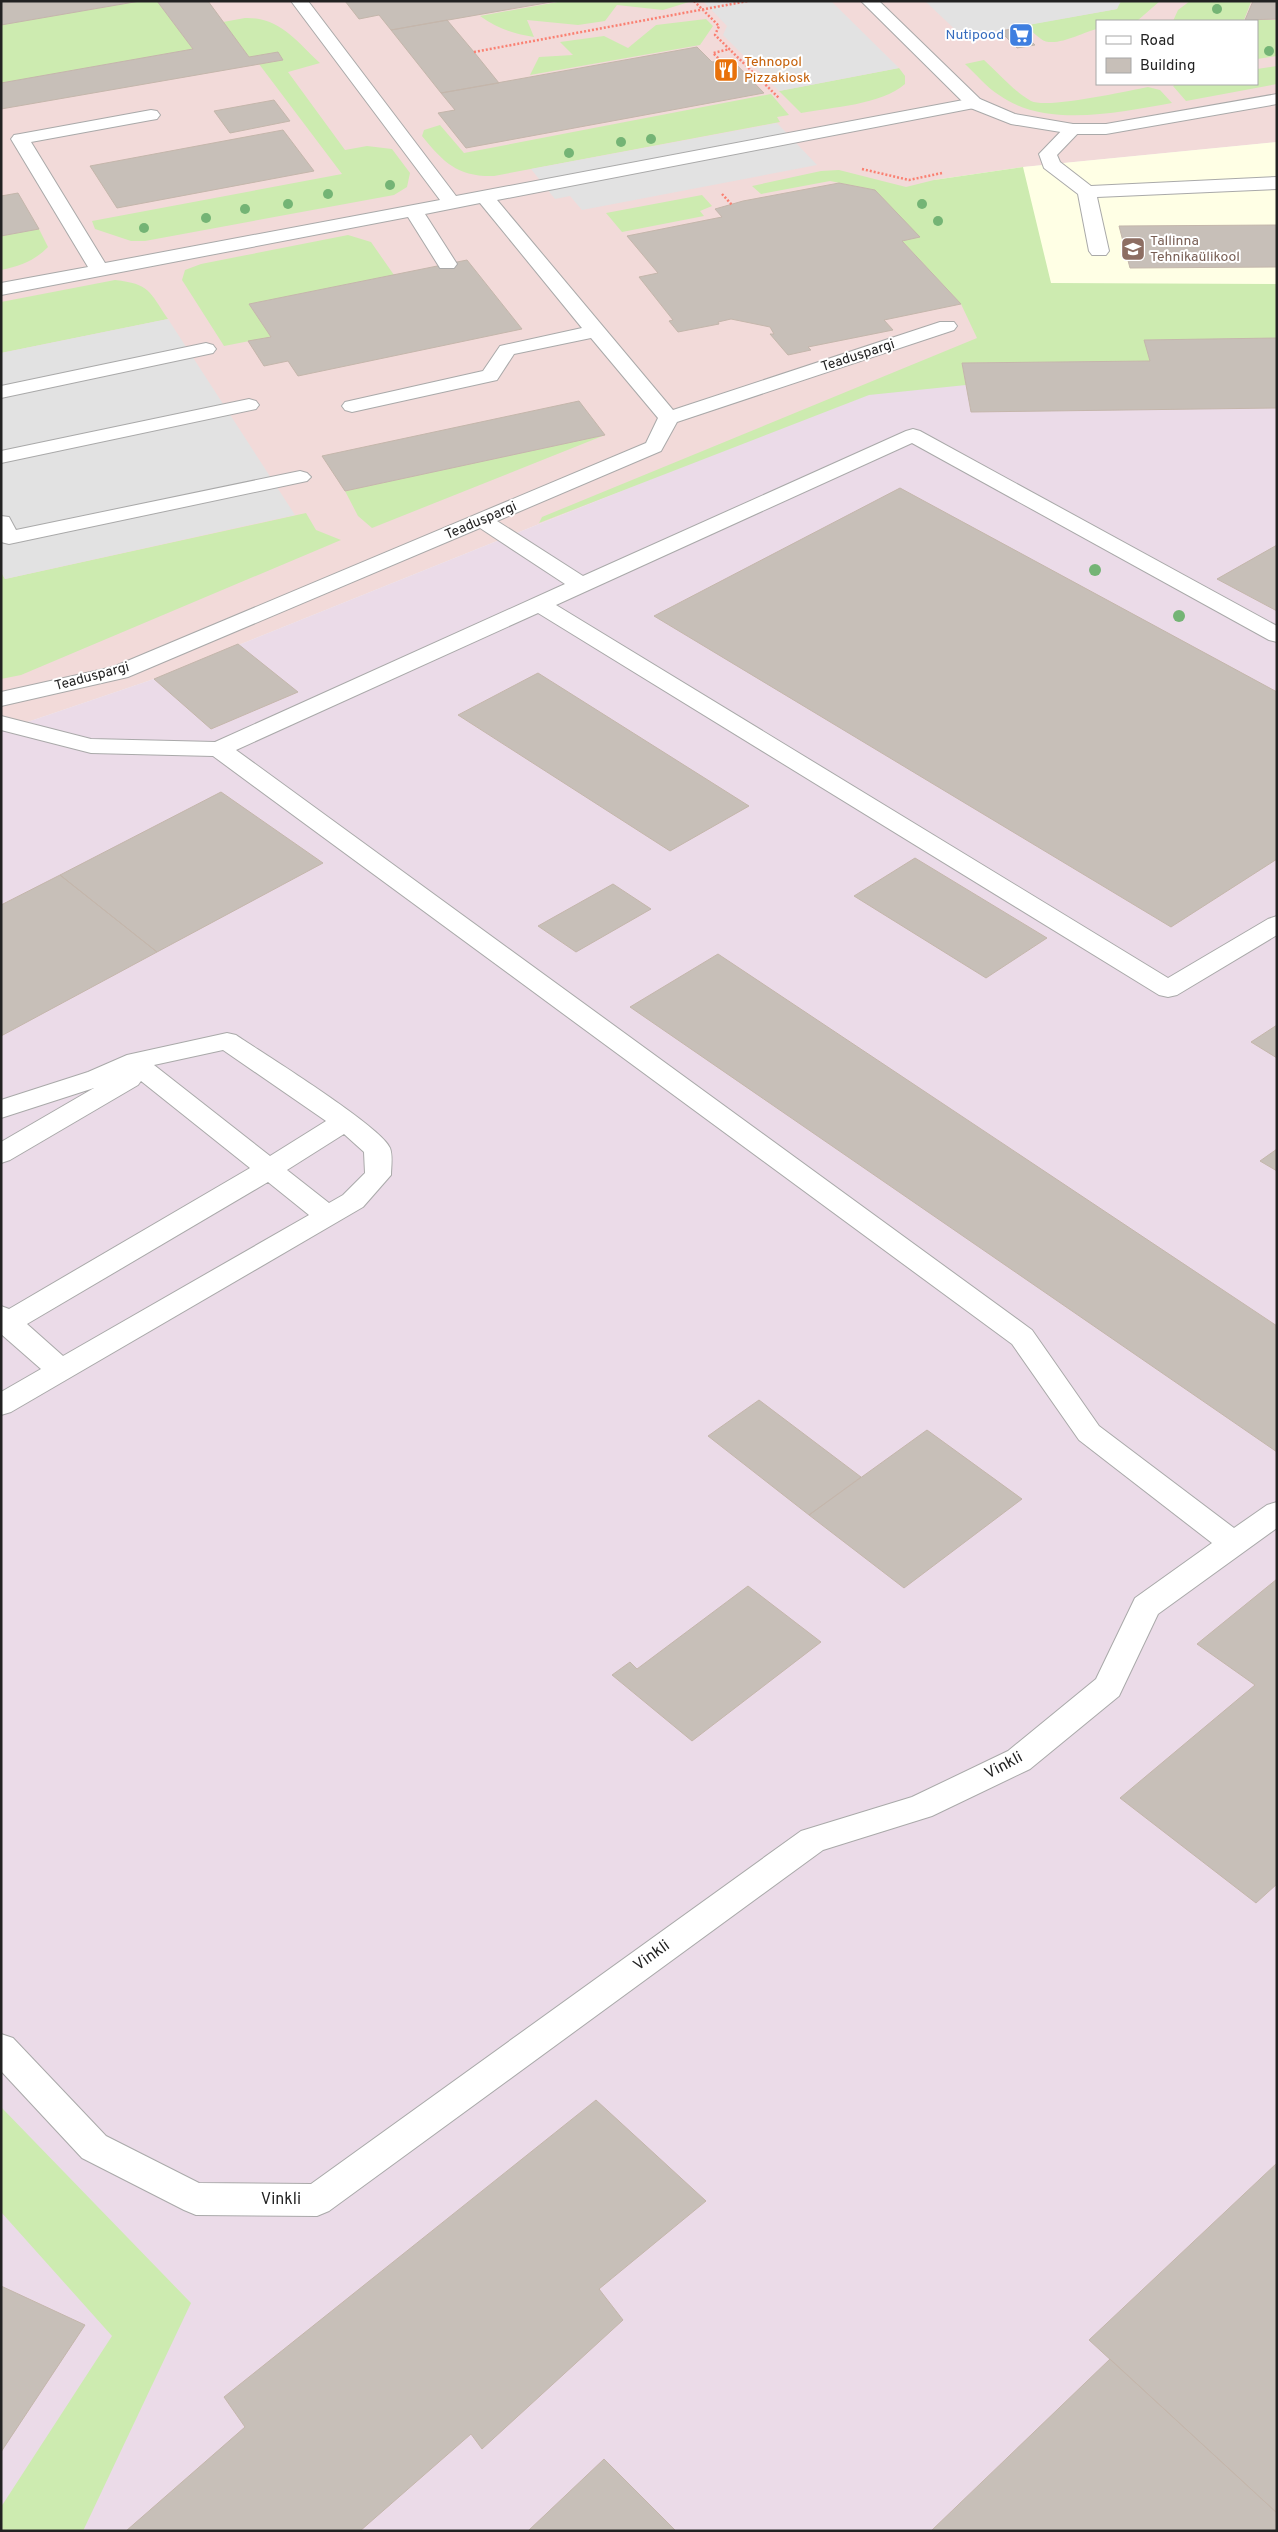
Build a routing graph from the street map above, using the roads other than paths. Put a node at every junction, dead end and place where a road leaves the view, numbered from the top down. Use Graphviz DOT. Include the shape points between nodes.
graph roads {
  1 [pos="299,1"];
  2 [pos="869,1"];
  3 [pos="1277,99"];
  4 [pos="974,103"];
  5 [pos="151,115"];
  6 [pos="1073,129"];
  7 [pos="1277,183"];
  8 [pos="1087,192"];
  9 [pos="484,196"];
  10 [pos="451,202"];
  11 [pos="413,210"];
  12 [pos="1099,251"];
  13 [pos="447,264"];
  14 [pos="100,270"];
  15 [pos="1,289"];
  16 [pos="947,326"];
  17 [pos="595,331"];
  18 [pos="206,349"];
  19 [pos="1,392"];
  20 [pos="249,405"];
  21 [pos="352,406"];
  22 [pos="669,418"];
  23 [pos="1,457"];
  24 [pos="300,477"];
  25 [pos="482,520"];
  26 [pos="1,522"];
  27 [pos="582,585"];
  28 [pos="539,604"];
  29 [pos="1277,635"];
  30 [pos="1,699"];
  31 [pos="1,723"];
  32 [pos="219,749"];
  33 [pos="1277,924"];
  34 [pos="143,1070"];
  35 [pos="97,1078"];
  36 [pos="1,1109"];
  37 [pos="345,1121"];
  38 [pos="1,1154"];
  39 [pos="268,1170"];
  40 [pos="327,1215"];
  41 [pos="4,1321"];
  42 [pos="60,1370"];
  43 [pos="1,1405"];
  44 [pos="1277,1513"];
  45 [pos="1234,1544"];
  46 [pos="1,2048"];
  1 -- 10 [label="street"];
  2 -- 4 [label="street"];
  3 -- 6 [label="street" via="1106,129"];
  4 -- 6 [label="street" via="1011,119"];
  4 -- 9 [label="street"];
  5 -- 14 [label="street" via="20,140"];
  6 -- 8 [label="street" via="1048,154 1051,164"];
  7 -- 8 [label="street"];
  8 -- 12 [label="street"];
  9 -- 10 [label="street"];
  9 -- 17 [label="street"];
  10 -- 11 [label="street"];
  11 -- 13 [label="street"];
  11 -- 14 [label="street"];
  14 -- 15 [label="street"];
  16 -- 22 [label="street, Teaduspargi"];
  17 -- 21 [label="street" via="507,350 490,376"];
  17 -- 22 [label="street"];
  18 -- 19 [label="street"];
  20 -- 23 [label="street"];
  22 -- 25 [label="street, Teaduspargi" via="654,447"];
  24 -- 26 [label="street" via="9,538"];
  25 -- 27 [label="street"];
  25 -- 30 [label="street, Teaduspargi" via="120,672"];
  27 -- 28 [label="street"];
  27 -- 29 [label="street" via="913,435"];
  28 -- 32 [label="street"];
  28 -- 33 [label="street" via="1168,989"];
  31 -- 32 [label="street" via="91,746"];
  32 -- 45 [label="street" via="1022,1337 1089,1433"];
  34 -- 35 [label="street"];
  34 -- 38 [label="street"];
  34 -- 39 [label="street"];
  35 -- 36 [label="street"];
  35 -- 37 [label="street" via="136,1061 227,1041"];
  37 -- 39 [label="street"];
  37 -- 40 [label="street" via="377,1149 378,1175 353,1201"];
  39 -- 40 [label="street"];
  39 -- 41 [label="street"];
  40 -- 42 [label="street"];
  41 -- 42 [label="street"];
  42 -- 43 [label="street"];
  44 -- 45 [label="street, Vinkli"];
  45 -- 46 [label="street, Vinkli" via="1146,1606 1108,1687 1019,1760 921,1807 812,1840 317,2200 196,2200 94,2147"];
}
